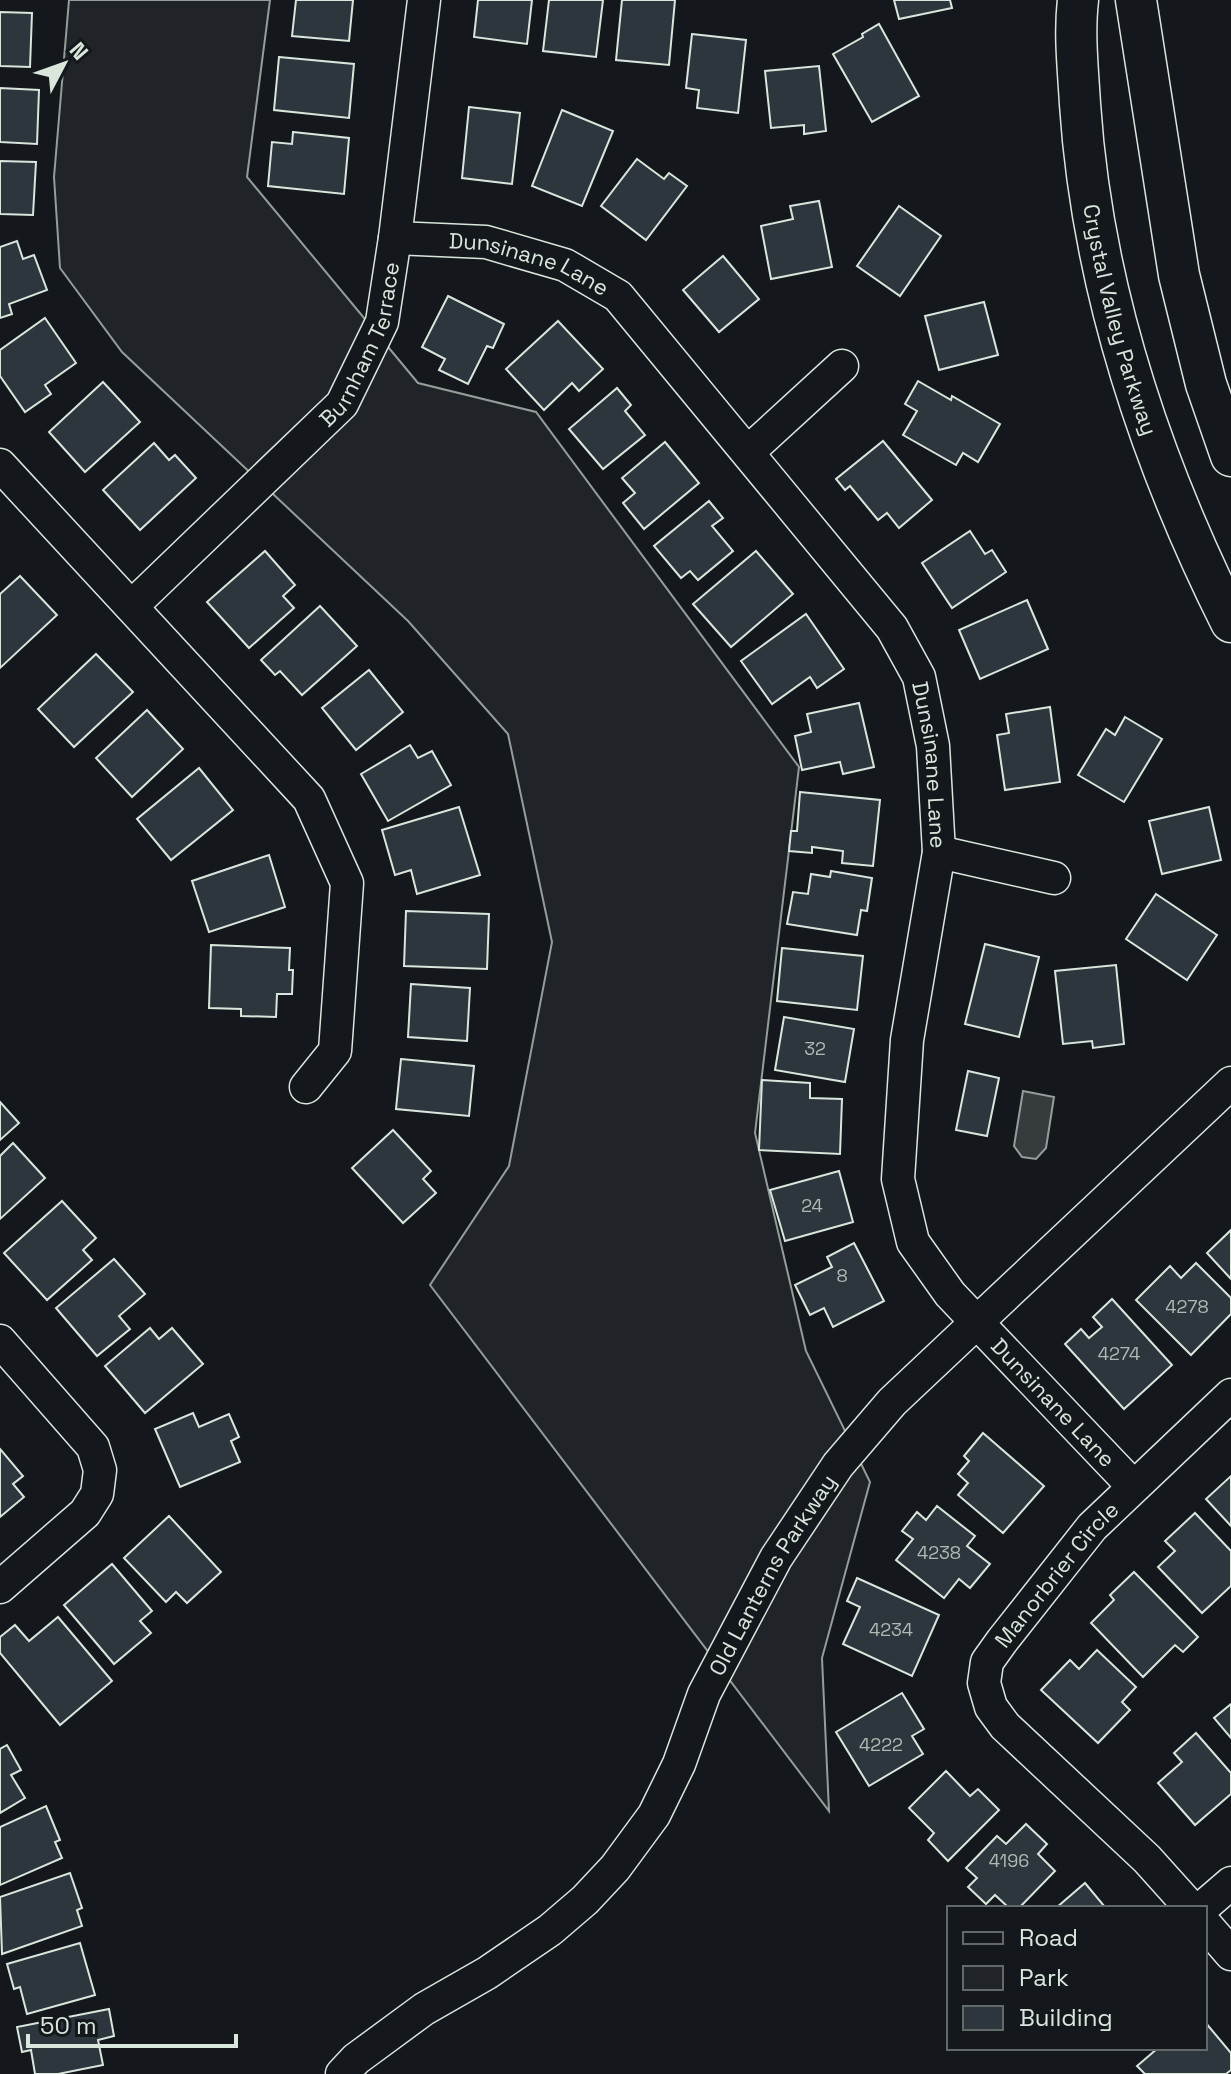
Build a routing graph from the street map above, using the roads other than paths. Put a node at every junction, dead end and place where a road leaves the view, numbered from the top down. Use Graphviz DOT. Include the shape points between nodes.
graph roads {
  1 [pos="424,0"];
  2 [pos="1078,0"];
  3 [pos="1136,0"];
  4 [pos="395,238"];
  5 [pos="842,366"];
  6 [pos="748,452"];
  7 [pos="1231,456"];
  8 [pos="0,465"];
  9 [pos="132,606"];
  10 [pos="1231,622"];
  11 [pos="939,852"];
  12 [pos="1054,878"];
  13 [pos="1231,1083"];
  14 [pos="306,1087"];
  15 [pos="977,1321"];
  16 [pos="0,1341"];
  17 [pos="1231,1395"];
  18 [pos="1133,1486"];
  19 [pos="0,1587"];
  20 [pos="1231,1883"];
  21 [pos="1189,1906"];
  22 [pos="1204,1906"];
  23 [pos="1207,1926"];
  24 [pos="1231,1954"];
  25 [pos="342,2074"];
  1 -- 4 [label="street, Burnham Terrace"];
  2 -- 10 [label="main road, Crystal Valley Parkway" via="1084,147 1106,284 1167,478"];
  3 -- 7 [label="main road" via="1179,275 1206,384"];
  4 -- 6 [label="street, Dunsinane Lane" via="486,242 565,265 618,296"];
  4 -- 9 [label="street, Burnham Terrace" via="382,322 342,404"];
  5 -- 6 [label="street"];
  6 -- 11 [label="street, Dunsinane Lane" via="892,628 919,677 933,746"];
  8 -- 9 [label="street"];
  9 -- 14 [label="street" via="309,799 347,883 335,1051"];
  11 -- 12 [label="street"];
  11 -- 15 [label="street, Dunsinane Lane" via="907,1040 898,1179 913,1242"];
  13 -- 15 [label="street, Old Lanterns Parkway"];
  15 -- 18 [label="street, Dunsinane Lane"];
  15 -- 25 [label="street, Old Lanterns Parkway" via="892,1402 838,1465 776,1558 704,1694 654,1815 615,1868 550,1930 424,2009"];
  16 -- 19 [label="street" via="93,1447 100,1470 97,1494 85,1513"];
  17 -- 18 [label="street, Manorbrier Circle"];
  18 -- 21 [label="street, Manorbrier Circle" via="1092,1527 1002,1641 987,1662 984,1683 991,1707 1005,1726 1147,1859"];
  20 -- 22 [label="street"];
  23 -- 24 [label="street"];
}
